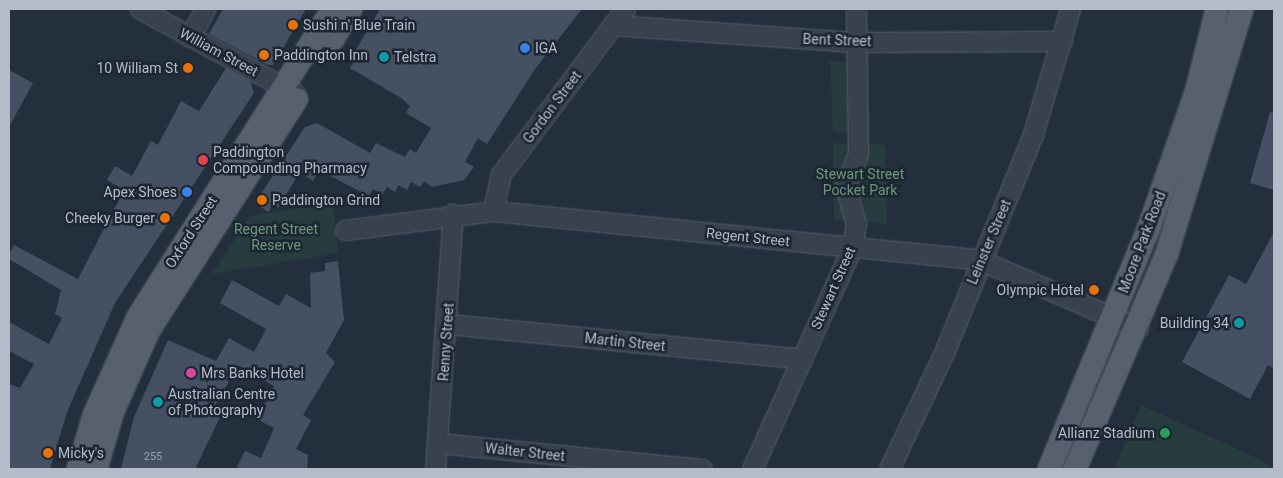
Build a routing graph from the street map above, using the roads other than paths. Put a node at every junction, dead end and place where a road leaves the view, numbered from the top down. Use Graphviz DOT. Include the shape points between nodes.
graph roads {
  1 [pos="140,9"];
  2 [pos="205,9"];
  3 [pos="333,9"];
  4 [pos="351,9"];
  5 [pos="624,9"];
  6 [pos="856,9"];
  7 [pos="1070,9"];
  8 [pos="1217,9"];
  9 [pos="1242,9"];
  10 [pos="612,26"];
  11 [pos="190,37"];
  12 [pos="857,42"];
  13 [pos="1062,42"];
  14 [pos="293,92"];
  15 [pos="493,211"];
  16 [pos="453,214"];
  17 [pos="345,230"];
  18 [pos="852,248"];
  19 [pos="980,260"];
  20 [pos="1114,317"];
  21 [pos="448,324"];
  22 [pos="1138,328"];
  23 [pos="802,360"];
  24 [pos="437,443"];
  25 [pos="78,469"];
  26 [pos="96,469"];
  27 [pos="435,469"];
  28 [pos="702,469"];
  29 [pos="752,469"];
  30 [pos="889,469"];
  31 [pos="1049,469"];
  32 [pos="1075,469"];
  1 -- 11 [label="street, William Street"];
  2 -- 11 [label="street"];
  3 -- 14 [label="main road, Oxford Street"];
  4 -- 14 [label="main road, Oxford Street"];
  5 -- 10 [label="street, Gordon Street"];
  6 -- 12 [label="street, Stewart Street"];
  7 -- 13 [label="street, Leinster Street"];
  8 -- 20 [label="main road, Moore Park Road" via="1172,163"];
  9 -- 22 [label="main road, Moore Park Road" via="1188,193"];
  10 -- 12 [label="street, Bent Street"];
  10 -- 15 [label="street, Gordon Street" via="501,174"];
  11 -- 14 [label="street, William Street"];
  12 -- 13 [label="street, Bent Street"];
  12 -- 18 [label="street, Stewart Street" via="858,152 845,186 856,224"];
  13 -- 19 [label="street, Leinster Street" via="1033,134"];
  14 -- 25 [label="main road, Oxford Street" via="138,317 94,415"];
  14 -- 26 [label="main road, Oxford Street" via="149,330 113,411"];
  15 -- 16 [label="street, Regent Street"];
  15 -- 18 [label="street, Regent Street"];
  16 -- 17 [label="street, Regent Street"];
  16 -- 21 [label="street, Renny Street"];
  18 -- 19 [label="street, Regent Street"];
  18 -- 23 [label="street, Stewart Street"];
  19 -- 20 [label="street, Regent Street"];
  19 -- 30 [label="street, Leinster Street" via="943,355"];
  20 -- 22 [label="street, Regent Street"];
  20 -- 31 [label="main road, Moore Park Road"];
  21 -- 23 [label="street, Martin Street"];
  21 -- 24 [label="street, Renny Street"];
  22 -- 32 [label="main road, Moore Park Road"];
  23 -- 29 [label="street, Stewart Street"];
  24 -- 27 [label="street, Renny Street"];
  24 -- 28 [label="street, Walter Street"];
}
